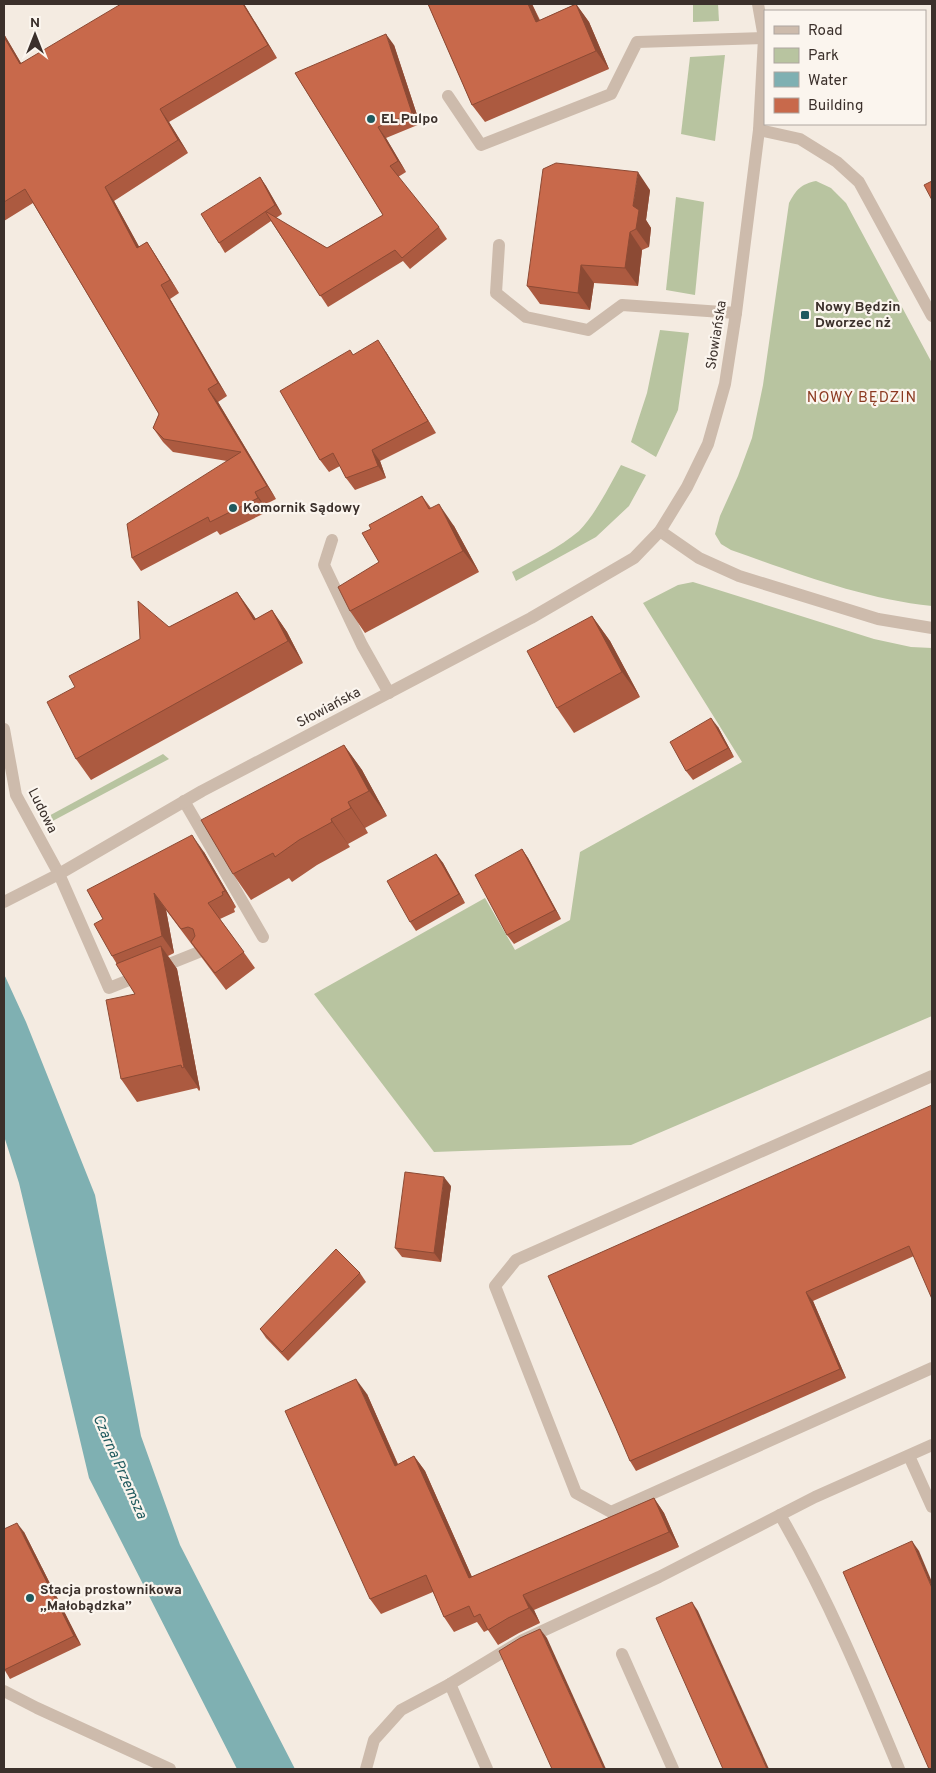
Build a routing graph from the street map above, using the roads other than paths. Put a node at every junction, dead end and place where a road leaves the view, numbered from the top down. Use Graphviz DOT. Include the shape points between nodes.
graph roads {
  1 [pos="758,4"];
  2 [pos="764,38"];
  3 [pos="448,96"];
  4 [pos="759,130"];
  5 [pos="499,245"];
  6 [pos="736,313"];
  7 [pos="932,316"];
  8 [pos="660,531"];
  9 [pos="332,540"];
  10 [pos="932,628"];
  11 [pos="389,693"];
  12 [pos="4,729"];
  13 [pos="184,802"];
  14 [pos="59,874"];
  15 [pos="4,902"];
  16 [pos="263,937"];
  17 [pos="199,952"];
  18 [pos="932,1076"];
  19 [pos="932,1368"];
  20 [pos="932,1445"];
  21 [pos="909,1456"];
  22 [pos="932,1507"];
  23 [pos="780,1515"];
  24 [pos="622,1654"];
  25 [pos="450,1684"];
  26 [pos="4,1691"];
  27 [pos="170,1769"];
  28 [pos="366,1769"];
  29 [pos="487,1769"];
  30 [pos="673,1769"];
  31 [pos="899,1769"];
  1 -- 2 [label="street, Słowiańska"];
  2 -- 3 [label="street" via="637,42 611,94 481,145"];
  2 -- 4 [label="street, Słowiańska"];
  4 -- 6 [label="street, Słowiańska"];
  4 -- 7 [label="street" via="800,139 837,162 859,182"];
  5 -- 6 [label="street" via="496,293 526,317 588,330 622,305"];
  6 -- 8 [label="street, Słowiańska" via="724,384 708,444"];
  8 -- 10 [label="street" via="699,558 739,576 878,619"];
  8 -- 11 [label="street, Słowiańska" via="634,558 618,568"];
  9 -- 11 [label="street" via="324,565"];
  11 -- 13 [label="street, Słowiańska"];
  12 -- 14 [label="street, Ludowa" via="16,795"];
  13 -- 14 [label="street, Słowiańska"];
  13 -- 16 [label="street"];
  14 -- 15 [label="street, Słowiańska"];
  14 -- 17 [label="street, Ludowa" via="109,988"];
  18 -- 19 [label="street" via="516,1260 495,1286 576,1493 611,1512"];
  20 -- 21 [label="street"];
  21 -- 22 [label="street"];
  21 -- 23 [label="street"];
  23 -- 25 [label="street" via="659,1577 523,1640"];
  23 -- 31 [label="street" via="802,1553 856,1666"];
  24 -- 30 [label="street"];
  25 -- 28 [label="street" via="401,1710 374,1740"];
  25 -- 29 [label="street"];
  26 -- 27 [label="street"];
}
